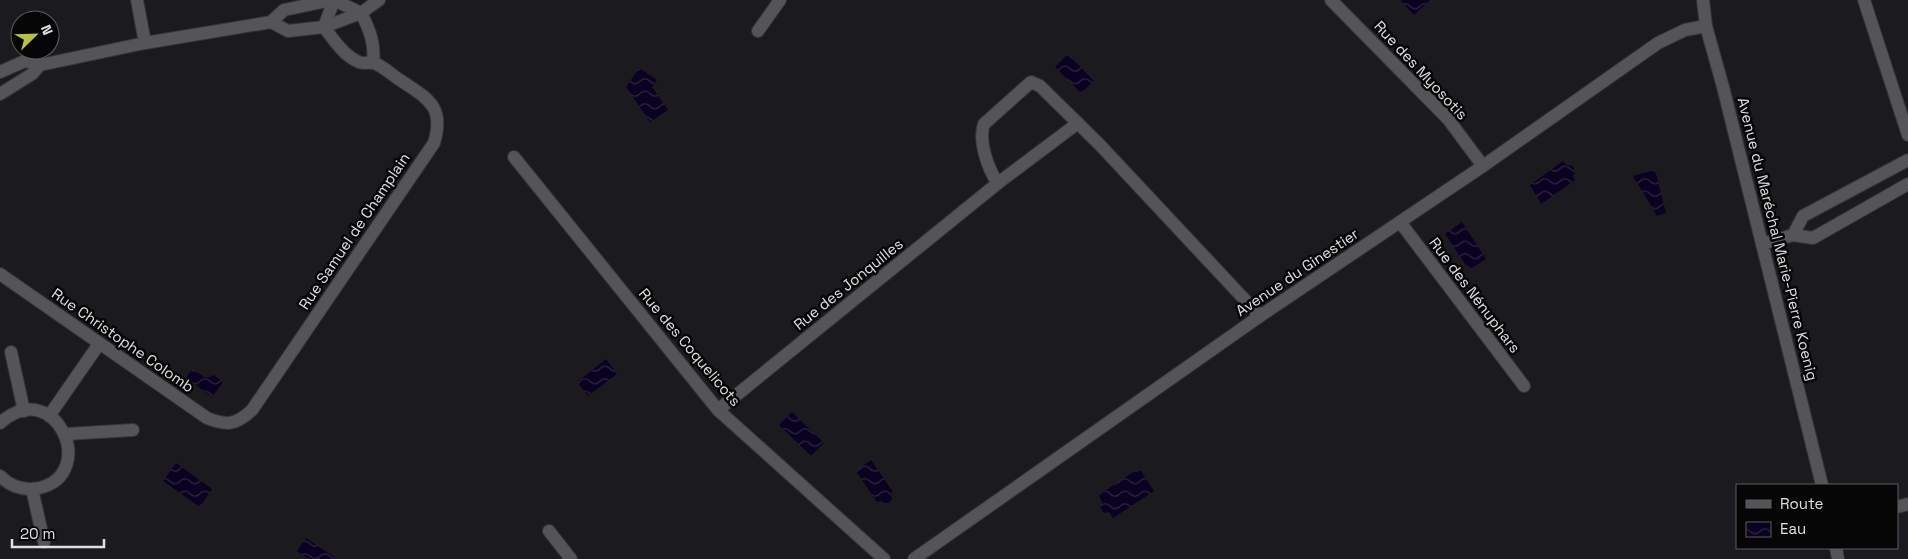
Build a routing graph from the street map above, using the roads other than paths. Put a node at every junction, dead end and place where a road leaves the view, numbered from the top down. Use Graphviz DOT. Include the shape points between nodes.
graph roads {
  1 [pos="136,0"];
  2 [pos="333,0"];
  3 [pos="379,0"];
  4 [pos="780,0"];
  5 [pos="1331,0"];
  6 [pos="1703,0"];
  7 [pos="1864,0"];
  8 [pos="361,13"];
  9 [pos="271,22"];
  10 [pos="324,26"];
  11 [pos="1706,26"];
  12 [pos="758,31"];
  13 [pos="144,43"];
  14 [pos="374,63"];
  15 [pos="40,65"];
  16 [pos="0,72"];
  17 [pos="2,88"];
  18 [pos="1078,123"];
  19 [pos="1908,134"];
  20 [pos="514,157"];
  21 [pos="1908,160"];
  22 [pos="1482,166"];
  23 [pos="998,184"];
  24 [pos="1908,184"];
  25 [pos="1400,222"];
  26 [pos="1793,235"];
  27 [pos="1762,244"];
  28 [pos="0,274"];
  29 [pos="1260,316"];
  30 [pos="100,344"];
  31 [pos="11,352"];
  32 [pos="1524,386"];
  33 [pos="718,410"];
  34 [pos="24,411"];
  35 [pos="49,416"];
  36 [pos="0,423"];
  37 [pos="231,424"];
  38 [pos="133,430"];
  39 [pos="66,434"];
  40 [pos="0,476"];
  41 [pos="1822,484"];
  42 [pos="32,489"];
  43 [pos="550,532"];
  44 [pos="44,542"];
  45 [pos="571,559"];
  46 [pos="884,559"];
  47 [pos="914,559"];
  1 -- 13 [label="street"];
  2 -- 8 [label="street"];
  2 -- 9 [label="street" via="284,10"];
  2 -- 10 [label="street"];
  3 -- 8 [label="street"];
  4 -- 12 [label="street"];
  5 -- 22 [label="street, Rue des Myosotis" via="1448,118"];
  6 -- 11 [label="street, Avenue du Maréchal Marie-Pierre Koenig"];
  7 -- 19 [label="street"];
  8 -- 10 [label="street"];
  8 -- 14 [label="street" via="375,50"];
  9 -- 10 [label="street" via="288,31"];
  9 -- 13 [label="street"];
  10 -- 14 [label="street, Rue Samuel de Champlain" via="333,40 359,63"];
  11 -- 22 [label="street, Avenue du Ginestier" via="1685,30 1658,43"];
  11 -- 27 [label="street, Avenue du Maréchal Marie-Pierre Koenig"];
  13 -- 15 [label="street"];
  14 -- 37 [label="street, Rue Samuel de Champlain" via="424,96 432,105 438,118 434,143 252,410"];
  15 -- 16 [label="street" via="25,61"];
  15 -- 17 [label="street" via="32,74"];
  18 -- 23 [label="street, Rue des Jonquilles"];
  18 -- 23 [label="street" via="1040,86 1031,82 1026,84 984,124 981,132 990,172"];
  18 -- 29 [label="street"];
  20 -- 33 [label="street, Rue des Coquelicots"];
  21 -- 26 [label="street" via="1803,216"];
  22 -- 25 [label="street, Avenue du Ginestier"];
  23 -- 33 [label="street, Rue des Jonquilles"];
  24 -- 26 [label="street" via="1812,238"];
  25 -- 29 [label="street, Avenue du Ginestier"];
  25 -- 32 [label="street, Rue des Nénuphars"];
  26 -- 27 [label="street"];
  27 -- 41 [label="street, Avenue du Maréchal Marie-Pierre Koenig"];
  28 -- 30 [label="street, Rue Christophe Colomb"];
  29 -- 47 [label="street, Avenue du Ginestier"];
  30 -- 35 [label="street"];
  30 -- 37 [label="street, Rue Christophe Colomb" via="207,418"];
  31 -- 34 [label="street"];
  33 -- 46 [label="street, Rue des Coquelicots"];
  34 -- 35 [label="street" via="37,411"];
  34 -- 36 [label="street"];
  35 -- 39 [label="street"];
  38 -- 39 [label="street"];
  39 -- 42 [label="street" via="68,459 63,471 44,487"];
  40 -- 42 [label="street" via="19,488"];
  42 -- 44 [label="street"];
  43 -- 45 [label="street"];
}
